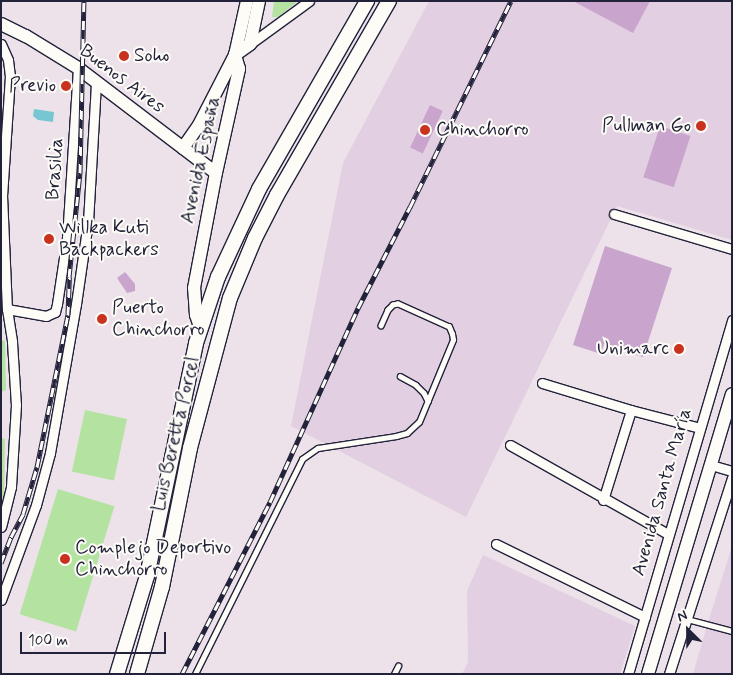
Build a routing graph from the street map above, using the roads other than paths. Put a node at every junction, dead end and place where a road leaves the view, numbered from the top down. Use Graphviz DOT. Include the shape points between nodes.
graph roads {
  1 [pos="247,1"];
  2 [pos="259,1"];
  3 [pos="309,1"];
  4 [pos="367,1"];
  5 [pos="389,1"];
  6 [pos="255,20"];
  7 [pos="1,24"];
  8 [pos="264,35"];
  9 [pos="1,44"];
  10 [pos="250,44"];
  11 [pos="235,55"];
  12 [pos="78,68"];
  13 [pos="96,84"];
  14 [pos="183,148"];
  15 [pos="216,172"];
  16 [pos="614,214"];
  17 [pos="732,249"];
  18 [pos="7,309"];
  19 [pos="732,320"];
  20 [pos="382,326"];
  21 [pos="200,327"];
  22 [pos="400,376"];
  23 [pos="542,383"];
  24 [pos="732,394"];
  25 [pos="428,401"];
  26 [pos="631,410"];
  27 [pos="700,428"];
  28 [pos="510,445"];
  29 [pos="711,465"];
  30 [pos="732,471"];
  31 [pos="732,478"];
  32 [pos="604,500"];
  33 [pos="1,527"];
  34 [pos="668,534"];
  35 [pos="496,544"];
  36 [pos="1,600"];
  37 [pos="645,617"];
  38 [pos="687,619"];
  39 [pos="732,631"];
  40 [pos="398,666"];
  41 [pos="118,674"];
  42 [pos="137,674"];
  43 [pos="195,674"];
  44 [pos="394,674"];
  45 [pos="628,674"];
  46 [pos="648,674"];
  47 [pos="670,674"];
  1 -- 11 [label="street, Avenida España"];
  2 -- 6 [label="street"];
  3 -- 8 [label="street"];
  4 -- 21 [label="main road, Luis Beretta Porcel" via="246,212"];
  5 -- 42 [label="main road, Luis Beretta Porcel" via="276,195 237,279 210,370 182,482 162,587"];
  6 -- 8 [label="street" via="258,32"];
  6 -- 10 [label="street"];
  7 -- 12 [label="street, Buenos Aires"];
  8 -- 10 [label="street"];
  9 -- 18 [label="street" via="10,76 2,195"];
  10 -- 11 [label="street"];
  11 -- 14 [label="street" via="199,125"];
  11 -- 15 [label="street, Avenida España" via="240,69"];
  12 -- 13 [label="street, Buenos Aires"];
  12 -- 18 [label="street, Brasilia" via="67,238 55,312 46,316"];
  13 -- 14 [label="street, Buenos Aires"];
  13 -- 36 [label="street" via="88,222 52,444 36,505"];
  14 -- 15 [label="street, Buenos Aires"];
  15 -- 21 [label="street, Avenida España" via="194,288 194,308"];
  16 -- 17 [label="street"];
  18 -- 33 [label="street" via="16,405 11,487"];
  19 -- 27 [label="street, Avenida Santa María"];
  20 -- 25 [label="lane" via="388,310 398,304 449,327 453,340"];
  21 -- 41 [label="main road, Luis Beretta Porcel" via="147,576"];
  22 -- 25 [label="lane" via="424,393"];
  23 -- 26 [label="street"];
  24 -- 29 [label="street, Avenida Santa María"];
  25 -- 43 [label="lane" via="419,422 407,433 318,448 302,459"];
  26 -- 27 [label="street"];
  26 -- 32 [label="street"];
  27 -- 34 [label="street, Avenida Santa María"];
  28 -- 32 [label="street"];
  29 -- 30 [label="street"];
  29 -- 46 [label="street, Avenida Santa María"];
  31 -- 38 [label="street"];
  32 -- 34 [label="street"];
  34 -- 37 [label="street, Avenida Santa María"];
  35 -- 37 [label="street"];
  37 -- 45 [label="street, Avenida Santa María"];
  38 -- 39 [label="lane"];
  38 -- 47 [label="street"];
  40 -- 44 [label="lane"];
}
